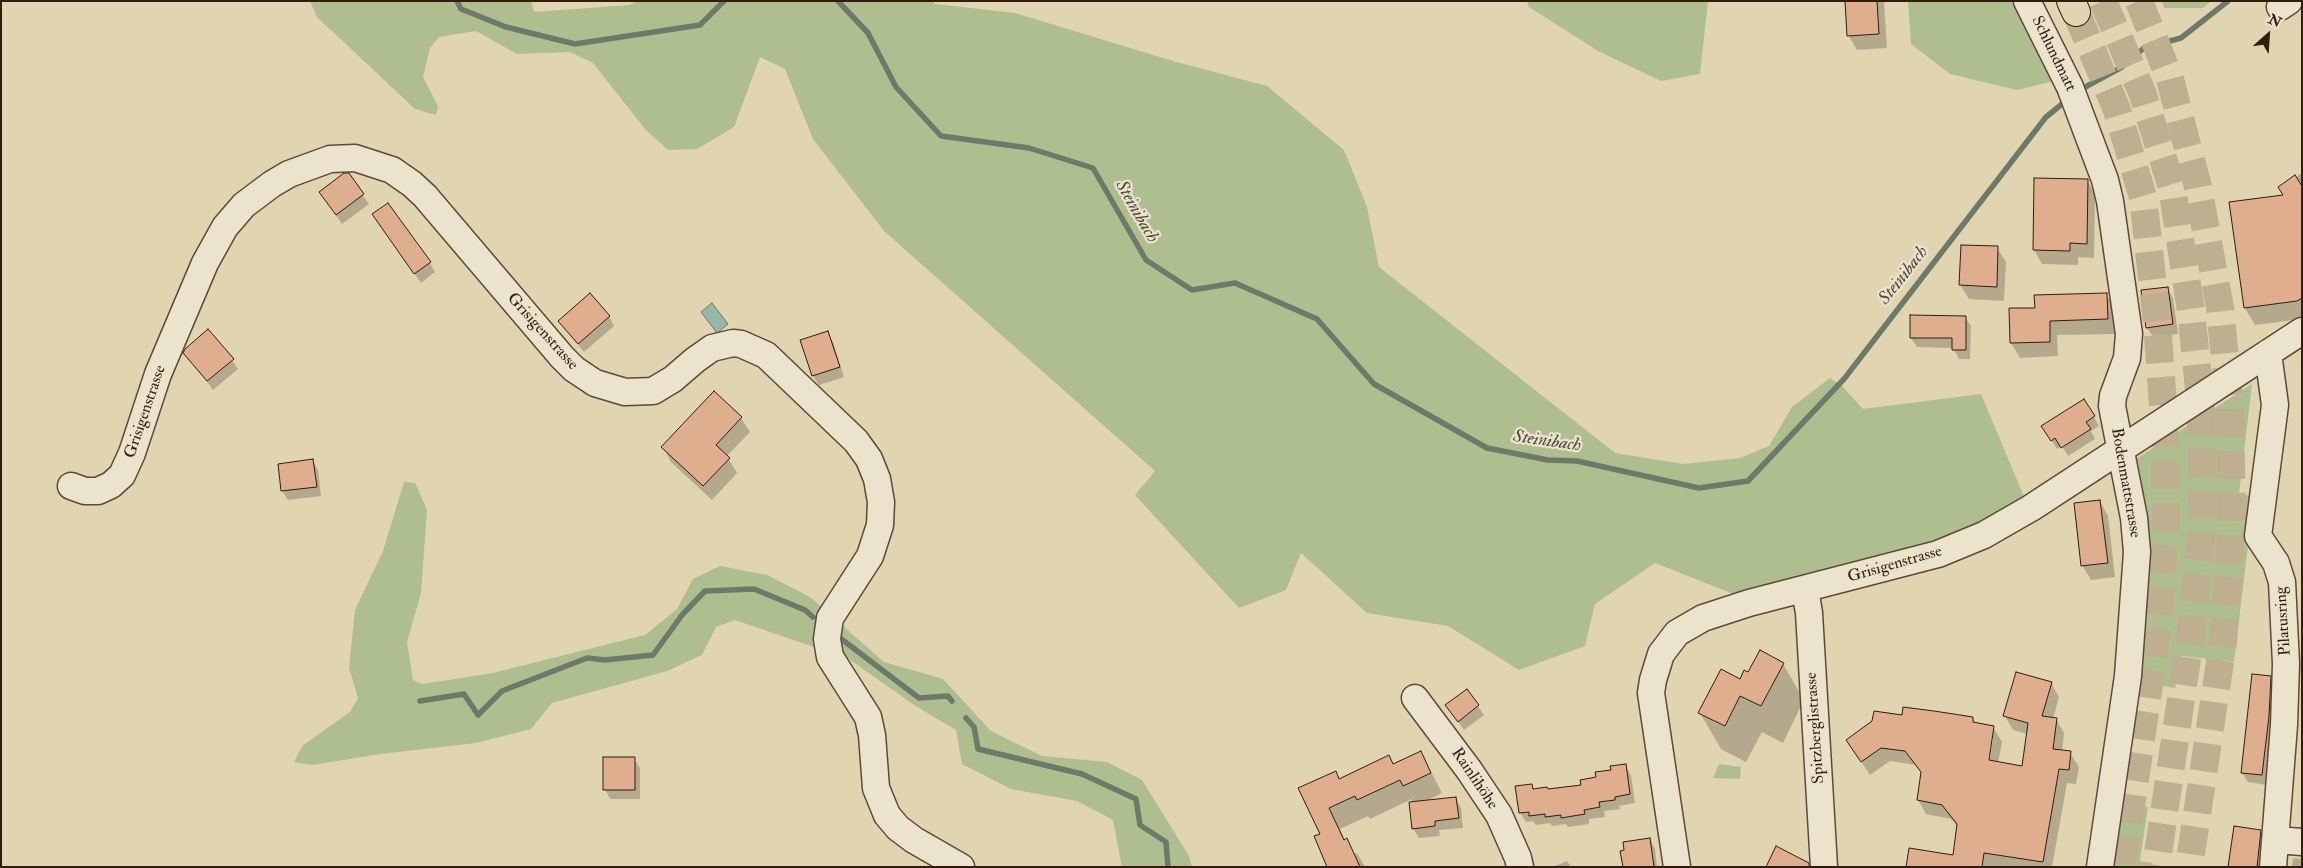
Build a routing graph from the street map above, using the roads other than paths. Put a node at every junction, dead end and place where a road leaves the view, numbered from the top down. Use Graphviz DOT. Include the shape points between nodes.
graph roads {
  1 [pos="2027,1"];
  2 [pos="2075,97"];
  3 [pos="2302,331"];
  4 [pos="2268,353"];
  5 [pos="2121,449"];
  6 [pos="71,486"];
  7 [pos="1805,589"];
  8 [pos="1415,698"];
  9 [pos="2276,840"];
  10 [pos="2302,842"];
  11 [pos="961,867"];
  12 [pos="1520,867"];
  13 [pos="1677,867"];
  14 [pos="1824,867"];
  15 [pos="2100,867"];
  16 [pos="2273,867"];
  1 -- 2 [label="street, Schlundmatt"];
  2 -- 5 [label="street, Bodenmattstrasse" via="2110,201 2129,334 2127,358 2112,406"];
  3 -- 4 [label="street, Grisigenstrasse"];
  4 -- 5 [label="street, Grisigenstrasse"];
  4 -- 9 [label="street, Pilatusring" via="2274,405 2258,536 2276,563 2282,582 2286,664"];
  5 -- 7 [label="street, Grisigenstrasse" via="1984,535 1938,554"];
  5 -- 15 [label="street, Bodenmattstrasse" via="2137,552 2128,676"];
  6 -- 11 [label="street, Grisigenstrasse" via="98,491 111,485 122,474 158,374 205,262 225,227 244,206 289,174 330,159 355,158 392,170 425,196 562,357 595,383 625,392 653,391 712,348 741,344 766,355 856,441 869,459 877,479 880,519 870,556 830,618 826,639 830,657 868,716 876,788 887,815 909,837"];
  7 -- 13 [label="street, Grisigenstrasse" via="1703,618 1677,633 1661,654 1651,693"];
  7 -- 14 [label="street, Spitzberglistrasse"];
  8 -- 12 [label="street, Rainlihöhe" via="1499,815"];
  9 -- 10 [label="street"];
  9 -- 16 [label="street, Pilatusring"];
}
